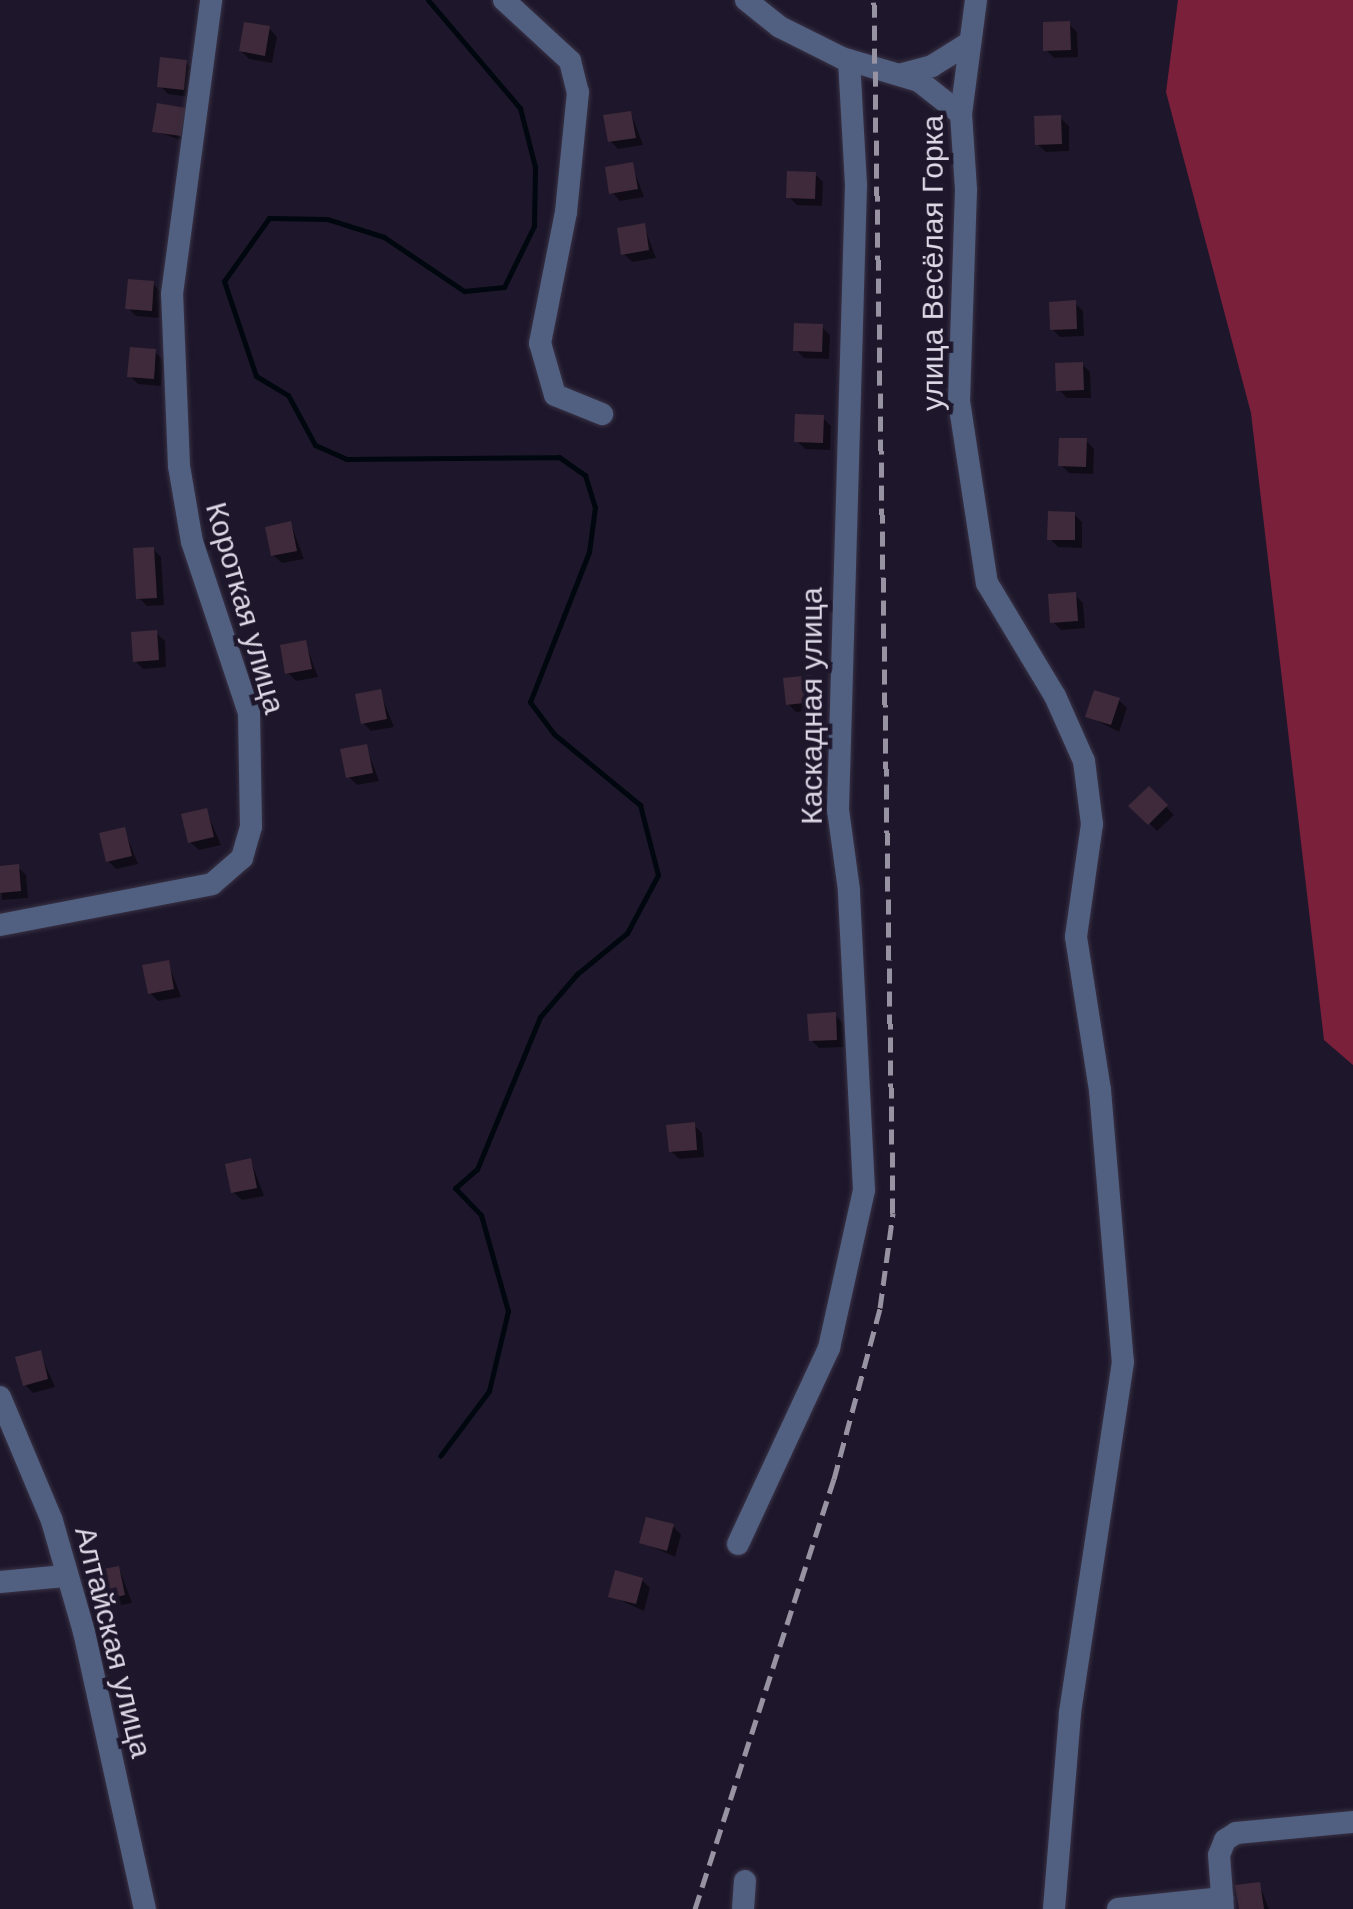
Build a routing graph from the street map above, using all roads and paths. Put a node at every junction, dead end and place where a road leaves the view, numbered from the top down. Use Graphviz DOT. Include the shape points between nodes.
graph roads {
  1 [pos="212,0"];
  2 [pos="504,0"];
  3 [pos="746,0"];
  4 [pos="976,0"];
  5 [pos="966,45"];
  6 [pos="849,60"];
  7 [pos="904,74"];
  8 [pos="961,114"];
  9 [pos="602,414"];
  10 [pos="0,924"];
  11 [pos="0,1397"];
  12 [pos="738,1544"];
  13 [pos="65,1576"];
  14 [pos="0,1582"];
  15 [pos="1353,1822"];
  16 [pos="744,1881"];
  17 [pos="1222,1903"];
  18 [pos="144,1909"];
  19 [pos="743,1909"];
  20 [pos="1054,1909"];
  21 [pos="1118,1909"];
  1 -- 10 [label="street, Короткая улица" via="172,294 179,466 192,542 250,713 252,827 242,858 212,884"];
  2 -- 9 [label="street" via="570,61 578,92 568,196 540,343 555,395"];
  3 -- 6 [label="street" via="780,27"];
  4 -- 5 [label="street, улица Весёлая Горка"];
  5 -- 7 [label="street"];
  5 -- 8 [label="street, улица Весёлая Горка"];
  6 -- 7 [label="street"];
  6 -- 12 [label="street, Каскадная улица" via="856,185 838,810 849,890 864,1190 829,1348"];
  7 -- 8 [label="street"];
  8 -- 20 [label="street, улица Весёлая Горка" via="966,190 958,370 980,558 987,583 1055,696 1084,761 1092,824 1076,937 1086,977 1124,1362 1070,1714"];
  11 -- 13 [label="street, Алтайская улица" via="52,1521"];
  13 -- 14 [label="street"];
  13 -- 18 [label="street, Алтайская улица" via="84,1632"];
  15 -- 17 [label="street" via="1236,1833 1224,1840"];
  16 -- 19 [label="street"];
  17 -- 21 [label="street"];
}
